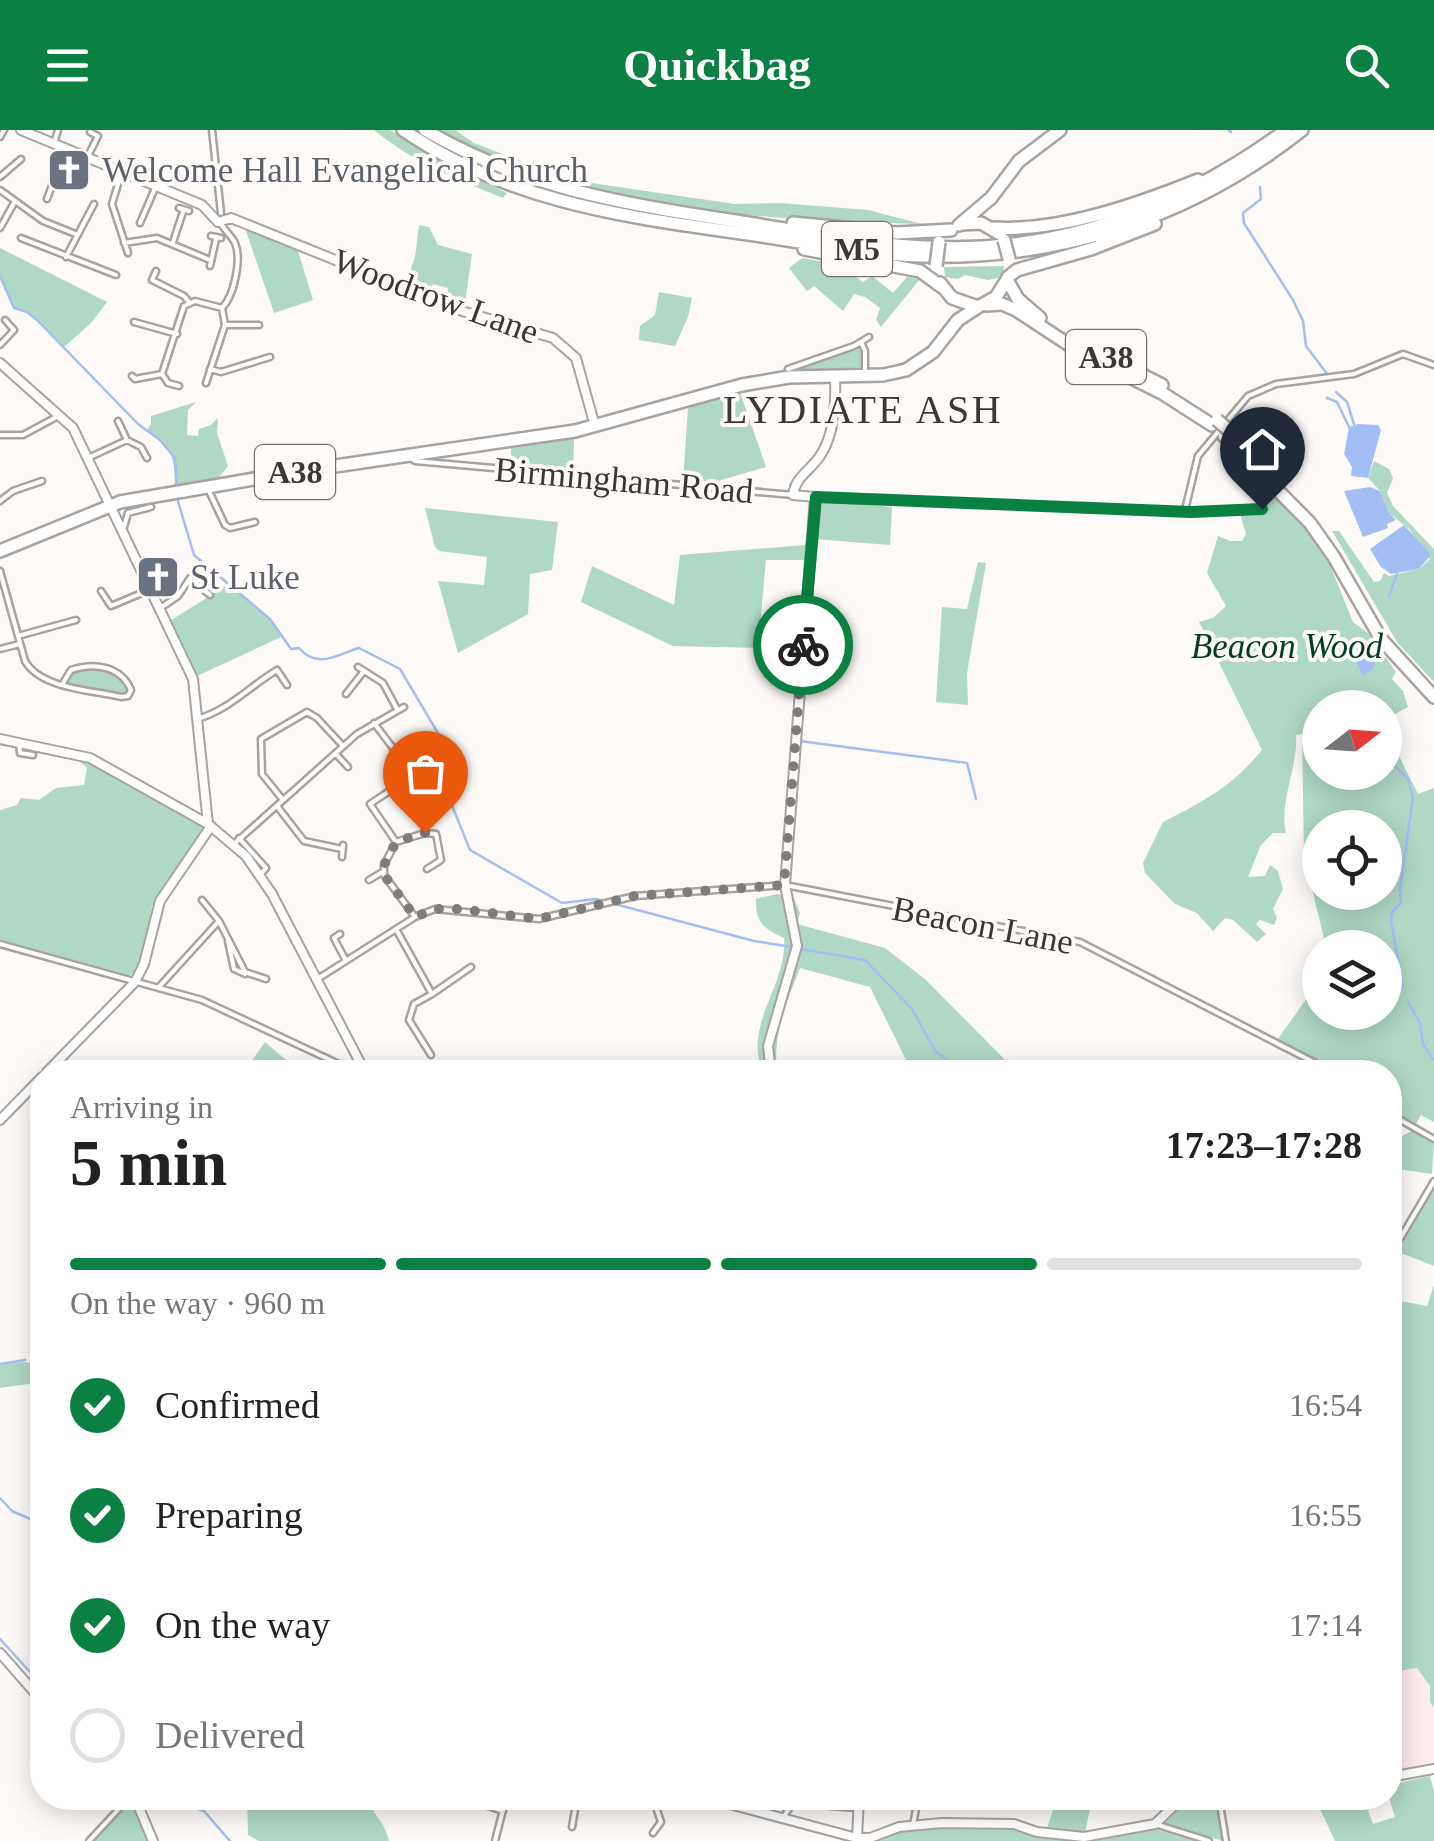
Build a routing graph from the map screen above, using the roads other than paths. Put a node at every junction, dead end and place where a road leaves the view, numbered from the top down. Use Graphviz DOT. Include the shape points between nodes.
graph roads {
  1 [pos="4,130"];
  2 [pos="21,130"];
  3 [pos="58,130"];
  4 [pos="212,130"];
  5 [pos="403,130"];
  6 [pos="425,130"];
  7 [pos="1060,130"];
  8 [pos="1286,130"];
  9 [pos="1302,130"];
  10 [pos="90,132"];
  11 [pos="0,137"];
  12 [pos="54,143"];
  13 [pos="1267,144"];
  14 [pos="1282,146"];
  15 [pos="66,148"];
  16 [pos="87,158"];
  17 [pos="21,159"];
  18 [pos="122,172"];
  19 [pos="0,177"];
  20 [pos="156,186"];
  21 [pos="0,190"];
  22 [pos="47,198"];
  23 [pos="991,198"];
  24 [pos="14,203"];
  25 [pos="94,204"];
  26 [pos="650,209"];
  27 [pos="184,210"];
  28 [pos="220,217"];
  29 [pos="140,223"];
  30 [pos="680,224"];
  31 [pos="992,227"];
  32 [pos="0,228"];
  33 [pos="954,228"];
  34 [pos="27,233"];
  35 [pos="78,235"];
  36 [pos="216,238"];
  37 [pos="173,242"];
  38 [pos="124,243"];
  39 [pos="128,253"];
  40 [pos="66,257"];
  41 [pos="156,271"];
  42 [pos="116,275"];
  43 [pos="1008,279"];
  44 [pos="942,288"];
  45 [pos="952,298"];
  46 [pos="188,302"];
  47 [pos="982,306"];
  48 [pos="222,308"];
  49 [pos="5,320"];
  50 [pos="134,322"];
  51 [pos="225,325"];
  52 [pos="259,325"];
  53 [pos="950,328"];
  54 [pos="177,334"];
  55 [pos="869,337"];
  56 [pos="861,342"];
  57 [pos="0,345"];
  58 [pos="260,353"];
  59 [pos="0,362"];
  60 [pos="1434,366"];
  61 [pos="210,369"];
  62 [pos="788,369"];
  63 [pos="162,374"];
  64 [pos="835,376"];
  65 [pos="865,376"];
  66 [pos="134,380"];
  67 [pos="206,383"];
  68 [pos="174,386"];
  69 [pos="61,415"];
  70 [pos="118,421"];
  71 [pos="1214,423"];
  72 [pos="595,426"];
  73 [pos="1228,434"];
  74 [pos="0,435"];
  75 [pos="126,440"];
  76 [pos="88,458"];
  77 [pos="147,458"];
  78 [pos="411,458"];
  79 [pos="42,481"];
  80 [pos="32,486"];
  81 [pos="208,486"];
  82 [pos="34,493"];
  83 [pos="793,496"];
  84 [pos="816,497"];
  85 [pos="0,500"];
  86 [pos="109,506"];
  87 [pos="151,506"];
  88 [pos="1262,509"];
  89 [pos="1185,510"];
  90 [pos="254,522"];
  91 [pos="120,531"];
  92 [pos="0,551"];
  93 [pos="0,570"];
  94 [pos="193,571"];
  95 [pos="190,578"];
  96 [pos="100,590"];
  97 [pos="149,590"];
  98 [pos="210,595"];
  99 [pos="158,609"];
  100 [pos="76,620"];
  101 [pos="18,636"];
  102 [pos="20,644"];
  103 [pos="0,649"];
  104 [pos="63,683"];
  105 [pos="287,685"];
  106 [pos="1434,688"];
  107 [pos="346,694"];
  108 [pos="1434,697"];
  109 [pos="404,707"];
  110 [pos="397,709"];
  111 [pos="198,719"];
  112 [pos="374,723"];
  113 [pos="0,739"];
  114 [pos="19,742"];
  115 [pos="343,746"];
  116 [pos="429,747"];
  117 [pos="336,754"];
  118 [pos="33,756"];
  119 [pos="348,767"];
  120 [pos="387,791"];
  121 [pos="282,800"];
  122 [pos="277,806"];
  123 [pos="418,806"];
  124 [pos="210,825"];
  125 [pos="425,833"];
  126 [pos="436,834"];
  127 [pos="444,834"];
  128 [pos="236,840"];
  129 [pos="396,842"];
  130 [pos="342,857"];
  131 [pos="427,869"];
  132 [pos="384,871"];
  133 [pos="369,880"];
  134 [pos="784,885"];
  135 [pos="202,900"];
  136 [pos="415,917"];
  137 [pos="219,920"];
  138 [pos="396,929"];
  139 [pos="340,934"];
  140 [pos="0,944"];
  141 [pos="346,961"];
  142 [pos="471,967"];
  143 [pos="266,978"];
  144 [pos="317,980"];
  145 [pos="135,982"];
  146 [pos="158,988"];
  147 [pos="432,994"];
  148 [pos="431,1055"];
  149 [pos="60,1060"];
  150 [pos="333,1060"];
  151 [pos="356,1060"];
  152 [pos="770,1060"];
  153 [pos="1311,1060"];
  154 [pos="30,1090"];
  155 [pos="0,1120"];
  156 [pos="1402,1121"];
  157 [pos="1434,1139"];
  158 [pos="1434,1181"];
  159 [pos="1402,1236"];
  160 [pos="0,1653"];
  161 [pos="30,1687"];
  162 [pos="1434,1769"];
  163 [pos="1402,1775"];
  164 [pos="120,1810"];
  165 [pos="138,1810"];
  166 [pos="500,1810"];
  167 [pos="575,1810"];
  168 [pos="657,1810"];
  169 [pos="762,1810"];
  170 [pos="788,1810"];
  171 [pos="859,1810"];
  172 [pos="916,1810"];
  173 [pos="1170,1810"];
  174 [pos="1221,1810"];
  175 [pos="503,1811"];
  176 [pos="782,1818"];
  177 [pos="1155,1824"];
  178 [pos="913,1826"];
  179 [pos="572,1827"];
  180 [pos="653,1833"];
  181 [pos="861,1839"];
  182 [pos="498,1840"];
  183 [pos="88,1841"];
  184 [pos="153,1841"];
  185 [pos="1209,1841"];
  186 [pos="1226,1841"];
  1 -- 11 [label="street"];
  2 -- 12 [label="street, Woodrow Lane"];
  3 -- 12 [label="street"];
  4 -- 28 [label="street"];
  5 -- 30 [label="highway, M5" via="456,162 538,195"];
  6 -- 26 [label="highway, M5" via="512,174"];
  7 -- 23 [label="highway" via="1018,161"];
  8 -- 13 [label="highway, M5"];
  9 -- 14 [label="highway, M5"];
  10 -- 16 [label="street" via="98,136"];
  12 -- 15 [label="street, Woodrow Lane"];
  13 -- 26 [label="highway, M5" via="1204,184 1132,216 1013,244 907,246"];
  13 -- 31 [label="highway" via="1139,203 1044,225"];
  14 -- 30 [label="highway, M5" via="1162,214 1093,238 1024,251 905,255"];
  14 -- 43 [label="highway" via="1178,213 1092,249 1017,270"];
  15 -- 16 [label="street, Woodrow Lane"];
  15 -- 22 [label="street"];
  16 -- 18 [label="street, Woodrow Lane"];
  17 -- 19 [label="street"];
  18 -- 20 [label="street, Woodrow Lane"];
  18 -- 38 [label="street" via="112,204"];
  20 -- 28 [label="street, Woodrow Lane"];
  20 -- 29 [label="street"];
  21 -- 24 [label="street"];
  23 -- 31 [label="highway"];
  23 -- 33 [label="highway"];
  24 -- 32 [label="street"];
  24 -- 35 [label="street"];
  25 -- 35 [label="street"];
  26 -- 33 [label="highway" via="897,233"];
  27 -- 37 [label="street"];
  28 -- 48 [label="street" via="237,252 232,292"];
  28 -- 72 [label="street, Woodrow Lane" via="462,311 554,338 576,358"];
  30 -- 44 [label="highway" via="920,271"];
  31 -- 33 [label="highway"];
  31 -- 43 [label="highway, bridge" via="1010,258"];
  33 -- 44 [label="highway, bridge" via="940,242 936,266"];
  34 -- 40 [label="street" via="22,239"];
  35 -- 40 [label="street"];
  36 -- 37 [label="street" via="210,263"];
  37 -- 38 [label="street" via="150,237"];
  38 -- 39 [label="street"];
  40 -- 42 [label="street"];
  41 -- 46 [label="street" via="152,283"];
  43 -- 47 [label="highway"];
  43 -- 71 [label="highway, A38" via="1018,300 1068,337 1166,387"];
  44 -- 45 [label="highway"];
  45 -- 47 [label="highway"];
  45 -- 53 [label="highway"];
  46 -- 48 [label="street"];
  46 -- 54 [label="street"];
  47 -- 53 [label="highway, A38"];
  47 -- 71 [label="highway, A38" via="1016,310"];
  48 -- 51 [label="street"];
  49 -- 57 [label="street" via="14,330"];
  50 -- 54 [label="street"];
  51 -- 52 [label="street"];
  51 -- 61 [label="street"];
  53 -- 65 [label="highway, A38" via="933,352 906,370"];
  54 -- 63 [label="street"];
  55 -- 56 [label="street"];
  56 -- 62 [label="street"];
  56 -- 65 [label="street"];
  58 -- 61 [label="street" via="267,358 221,372"];
  59 -- 69 [label="street"];
  60 -- 89 [label="street" via="1403,354 1354,374 1261,389 1240,403 1198,456"];
  61 -- 67 [label="street"];
  63 -- 66 [label="street"];
  63 -- 68 [label="street"];
  64 -- 65 [label="highway, A38"];
  64 -- 72 [label="highway, A38" via="742,385"];
  64 -- 83 [label="street" via="831,430"];
  69 -- 74 [label="street" via="22,435"];
  69 -- 76 [label="street"];
  70 -- 75 [label="street"];
  71 -- 73 [label="highway, A38"];
  72 -- 78 [label="highway, A38"];
  73 -- 106 [label="highway, A38" via="1314,517 1394,644"];
  73 -- 108 [label="highway, A38" via="1310,522 1381,639"];
  75 -- 76 [label="street"];
  75 -- 77 [label="street"];
  76 -- 86 [label="street"];
  78 -- 81 [label="highway, Birmingham Road / A38"];
  78 -- 83 [label="street, Birmingham Road"];
  79 -- 80 [label="street"];
  80 -- 82 [label="street"];
  80 -- 85 [label="street"];
  81 -- 86 [label="highway, Birmingham Road / A38"];
  81 -- 90 [label="street" via="225,525"];
  83 -- 84 [label="street, Birmingham Road"];
  84 -- 89 [label="street, Birmingham Road"];
  84 -- 134 [label="street"];
  86 -- 91 [label="street"];
  86 -- 92 [label="highway, Birmingham Road / A38"];
  87 -- 91 [label="street" via="128,513"];
  88 -- 89 [label="street, Birmingham Road"];
  91 -- 97 [label="street"];
  93 -- 101 [label="street"];
  94 -- 95 [label="street"];
  95 -- 98 [label="street"];
  95 -- 99 [label="street"];
  96 -- 97 [label="street" via="113,606"];
  97 -- 99 [label="street"];
  99 -- 111 [label="street" via="193,680"];
  100 -- 101 [label="street"];
  101 -- 102 [label="street"];
  102 -- 103 [label="street"];
  102 -- 104 [label="street" via="33,672"];
  104 -- 104 [label="street" via="71,670 89,666 114,670 131,690 121,696"];
  105 -- 111 [label="street" via="277,670 235,702"];
  107 -- 110 [label="street" via="361,669 383,683"];
  109 -- 110 [label="street"];
  110 -- 112 [label="street"];
  111 -- 124 [label="street"];
  112 -- 115 [label="street"];
  112 -- 116 [label="street" via="399,756"];
  113 -- 114 [label="street"];
  114 -- 118 [label="street" via="20,753"];
  114 -- 124 [label="street" via="90,758"];
  115 -- 117 [label="street"];
  115 -- 121 [label="street" via="306,712 261,740 262,774"];
  117 -- 119 [label="street"];
  117 -- 121 [label="street"];
  120 -- 129 [label="street" via="368,806"];
  121 -- 122 [label="street"];
  122 -- 128 [label="street"];
  122 -- 130 [label="street" via="304,841 342,847"];
  123 -- 125 [label="street"];
  124 -- 128 [label="street"];
  124 -- 145 [label="street" via="160,901"];
  125 -- 126 [label="street"];
  125 -- 129 [label="street"];
  126 -- 127 [label="street"];
  126 -- 131 [label="street" via="443,859"];
  128 -- 144 [label="street"];
  129 -- 132 [label="street"];
  132 -- 133 [label="street"];
  132 -- 136 [label="street"];
  134 -- 136 [label="street, Beacon Lane" via="635,896 539,919 459,909"];
  134 -- 152 [label="street" via="797,946"];
  134 -- 153 [label="street, Beacon Lane" via="1080,942"];
  135 -- 137 [label="street"];
  136 -- 138 [label="street"];
  137 -- 143 [label="street" via="249,976"];
  137 -- 146 [label="street"];
  138 -- 141 [label="street"];
  138 -- 147 [label="street"];
  139 -- 141 [label="street" via="334,938"];
  140 -- 145 [label="street"];
  141 -- 144 [label="street"];
  142 -- 147 [label="street"];
  144 -- 151 [label="street"];
  145 -- 146 [label="street"];
  145 -- 149 [label="street"];
  146 -- 150 [label="street" via="218,1006"];
  147 -- 148 [label="street" via="414,1004 409,1020"];
  154 -- 155 [label="street"];
  156 -- 157 [label="street"];
  158 -- 159 [label="street"];
  160 -- 161 [label="street"];
  162 -- 163 [label="street"];
  164 -- 183 [label="street"];
  165 -- 184 [label="street"];
  166 -- 175 [label="street"];
  167 -- 179 [label="street"];
  168 -- 180 [label="street" via="661,1822"];
  169 -- 176 [label="street"];
  170 -- 176 [label="street"];
  171 -- 181 [label="street"];
  172 -- 178 [label="street"];
  173 -- 177 [label="street"];
  174 -- 186 [label="street"];
  175 -- 182 [label="street"];
  176 -- 181 [label="street"];
  177 -- 178 [label="street" via="1084,1837 1014,1824"];
  177 -- 185 [label="street"];
  178 -- 181 [label="street"];
}
